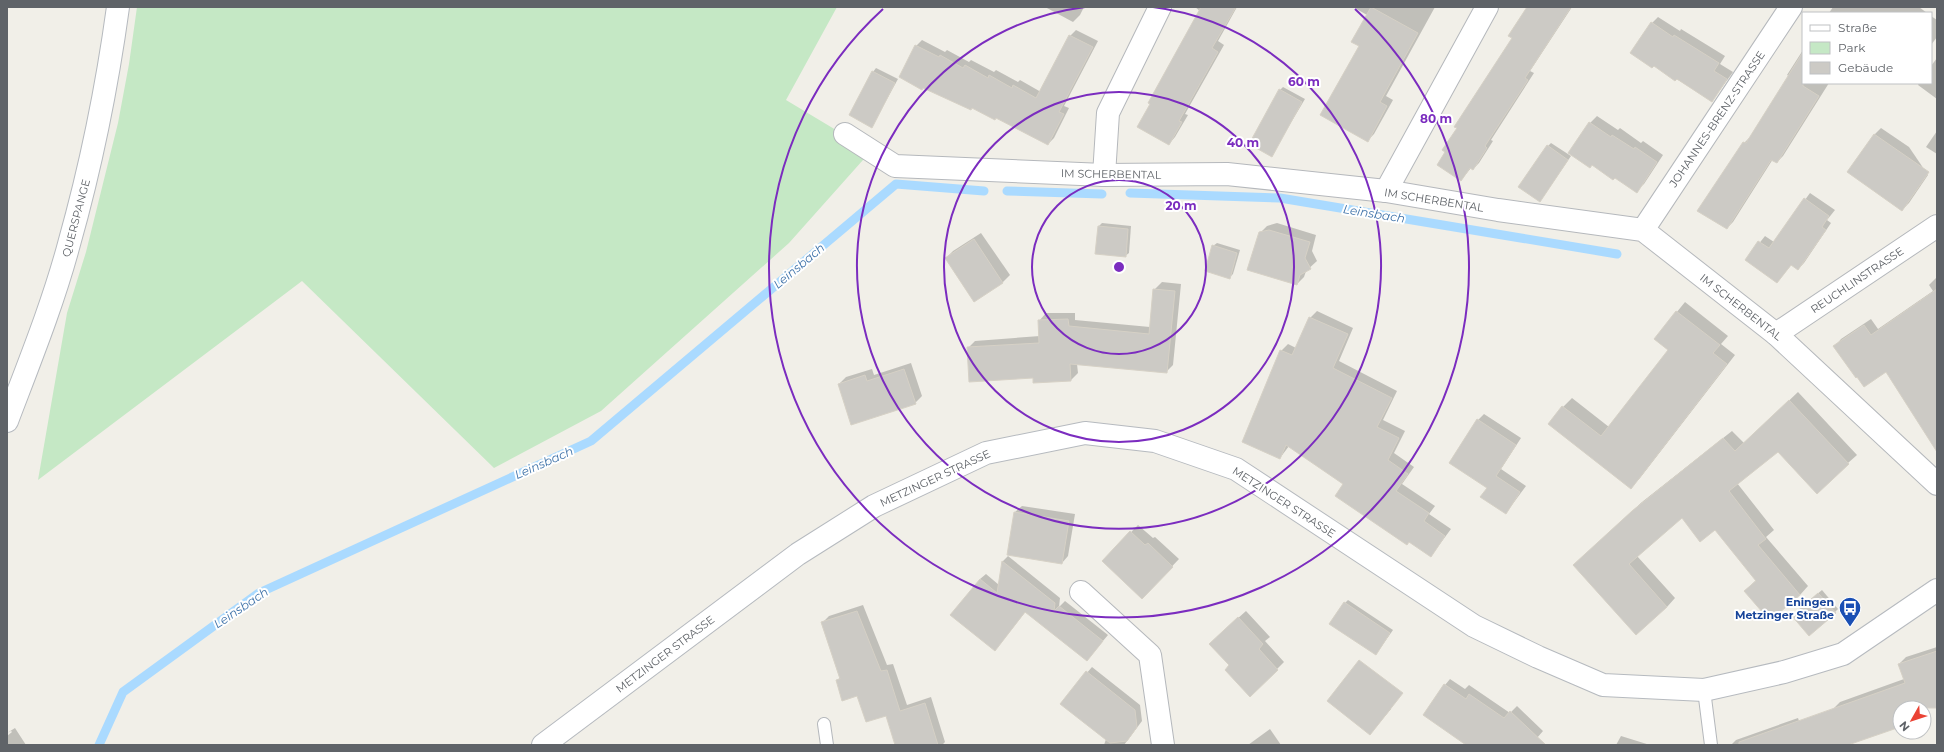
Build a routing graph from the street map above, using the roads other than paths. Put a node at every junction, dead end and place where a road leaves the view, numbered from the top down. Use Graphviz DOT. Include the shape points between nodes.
graph roads {
  1 [pos="118,7"];
  2 [pos="1160,7"];
  3 [pos="1487,7"];
  4 [pos="1791,7"];
  5 [pos="845,134"];
  6 [pos="1104,175"];
  7 [pos="1386,191"];
  8 [pos="1937,226"];
  9 [pos="1643,230"];
  10 [pos="1776,334"];
  11 [pos="7,421"];
  12 [pos="1937,484"];
  13 [pos="1937,590"];
  14 [pos="1081,592"];
  15 [pos="1704,690"];
  16 [pos="824,724"];
  17 [pos="543,745"];
  18 [pos="827,745"];
  19 [pos="1163,745"];
  20 [pos="1711,745"];
  1 -- 11 [label="street, QUERSPANGE" via="98,130 69,246"];
  2 -- 6 [label="street" via="1108,113"];
  3 -- 7 [label="street"];
  4 -- 9 [label="street, JOHANNES-BRENZ-STRASSE"];
  5 -- 6 [label="street, IM SCHERBENTAL" via="895,166"];
  6 -- 7 [label="street, IM SCHERBENTAL" via="1227,174"];
  7 -- 9 [label="street, IM SCHERBENTAL"];
  8 -- 10 [label="street, REUCHLINSTRASSE"];
  9 -- 10 [label="street, IM SCHERBENTAL"];
  10 -- 12 [label="street, IM SCHERBENTAL"];
  13 -- 15 [label="street, METZINGER STRASSE" via="1843,654 1784,672"];
  14 -- 19 [label="street" via="1150,655"];
  15 -- 17 [label="street, METZINGER STRASSE" via="1603,684 1474,626 1236,469 1155,441 1084,433 986,453 874,506 798,554"];
  15 -- 20 [label="lane"];
  16 -- 18 [label="lane"];
}
